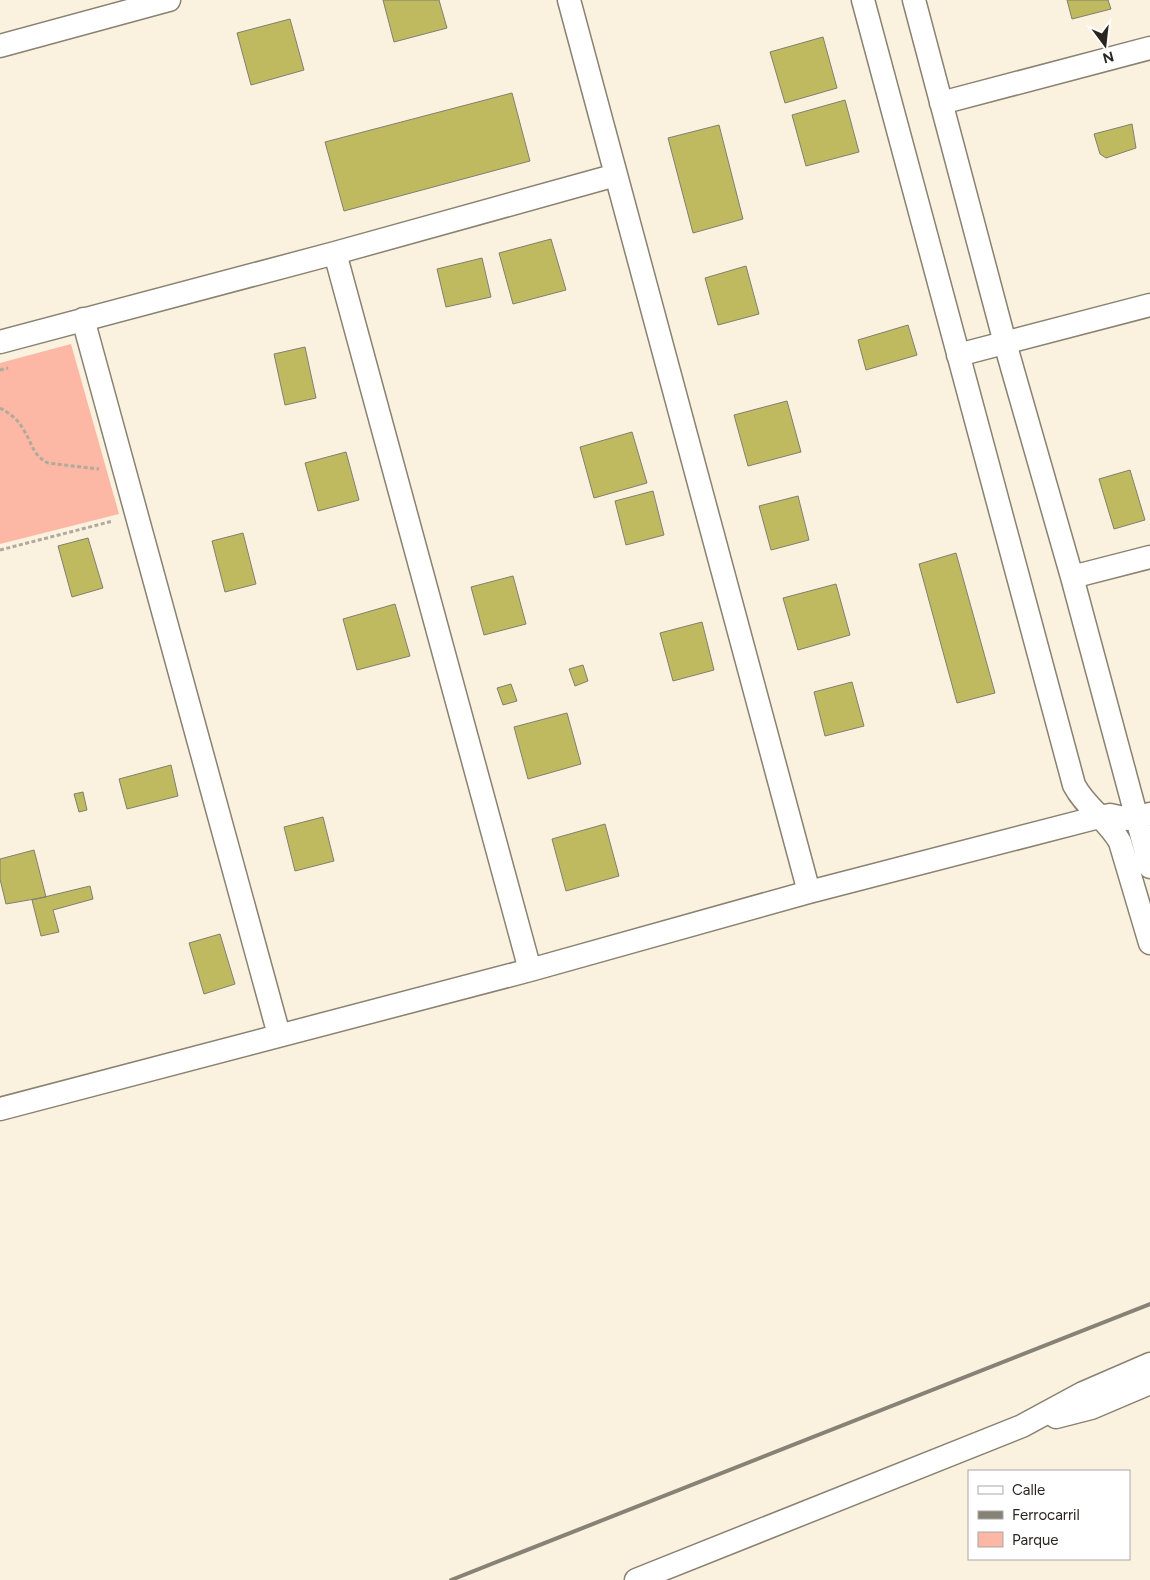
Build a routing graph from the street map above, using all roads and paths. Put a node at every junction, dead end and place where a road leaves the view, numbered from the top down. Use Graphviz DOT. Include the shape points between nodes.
graph roads {
  1 [pos="169,0"];
  2 [pos="569,0"];
  3 [pos="862,0"];
  4 [pos="914,0"];
  5 [pos="0,46"];
  6 [pos="1150,48"];
  7 [pos="941,102"];
  8 [pos="616,176"];
  9 [pos="335,253"];
  10 [pos="1150,305"];
  11 [pos="83,319"];
  12 [pos="0,342"];
  13 [pos="1005,343"];
  14 [pos="958,355"];
  15 [pos="9,368"];
  16 [pos="0,370"];
  17 [pos="0,408"];
  18 [pos="107,470"];
  19 [pos="118,520"];
  20 [pos="0,550"];
  21 [pos="1150,557"];
  22 [pos="1072,577"];
  23 [pos="1144,816"];
  24 [pos="1099,817"];
  25 [pos="1150,867"];
  26 [pos="809,892"];
  27 [pos="1150,942"];
  28 [pos="530,970"];
  29 [pos="279,1035"];
  30 [pos="0,1109"];
  31 [pos="1150,1364"];
  32 [pos="1150,1383"];
  33 [pos="1022,1426"];
  34 [pos="636,1580"];
  1 -- 5 [label="street"];
  2 -- 8 [label="street"];
  3 -- 14 [label="street"];
  4 -- 7 [label="street"];
  6 -- 7 [label="street"];
  7 -- 13 [label="street"];
  8 -- 9 [label="street"];
  8 -- 26 [label="street"];
  9 -- 11 [label="street"];
  9 -- 28 [label="street"];
  10 -- 13 [label="street"];
  11 -- 12 [label="street"];
  11 -- 29 [label="street"];
  13 -- 14 [label="street"];
  13 -- 22 [label="street"];
  14 -- 24 [label="street" via="1074,785"];
  15 -- 16 [label="path"];
  17 -- 18 [label="path" via="10,413 23,428 34,453 41,459 48,463"];
  19 -- 20 [label="path"];
  21 -- 22 [label="street"];
  22 -- 23 [label="street"];
  23 -- 24 [label="street" via="1128,819 1110,815"];
  23 -- 25 [label="street"];
  24 -- 26 [label="street"];
  24 -- 27 [label="street" via="1120,842"];
  26 -- 28 [label="street"];
  28 -- 29 [label="street"];
  29 -- 30 [label="street"];
  31 -- 33 [label="street" via="1083,1393"];
  32 -- 33 [label="street" via="1091,1408"];
  33 -- 34 [label="street"];
}
